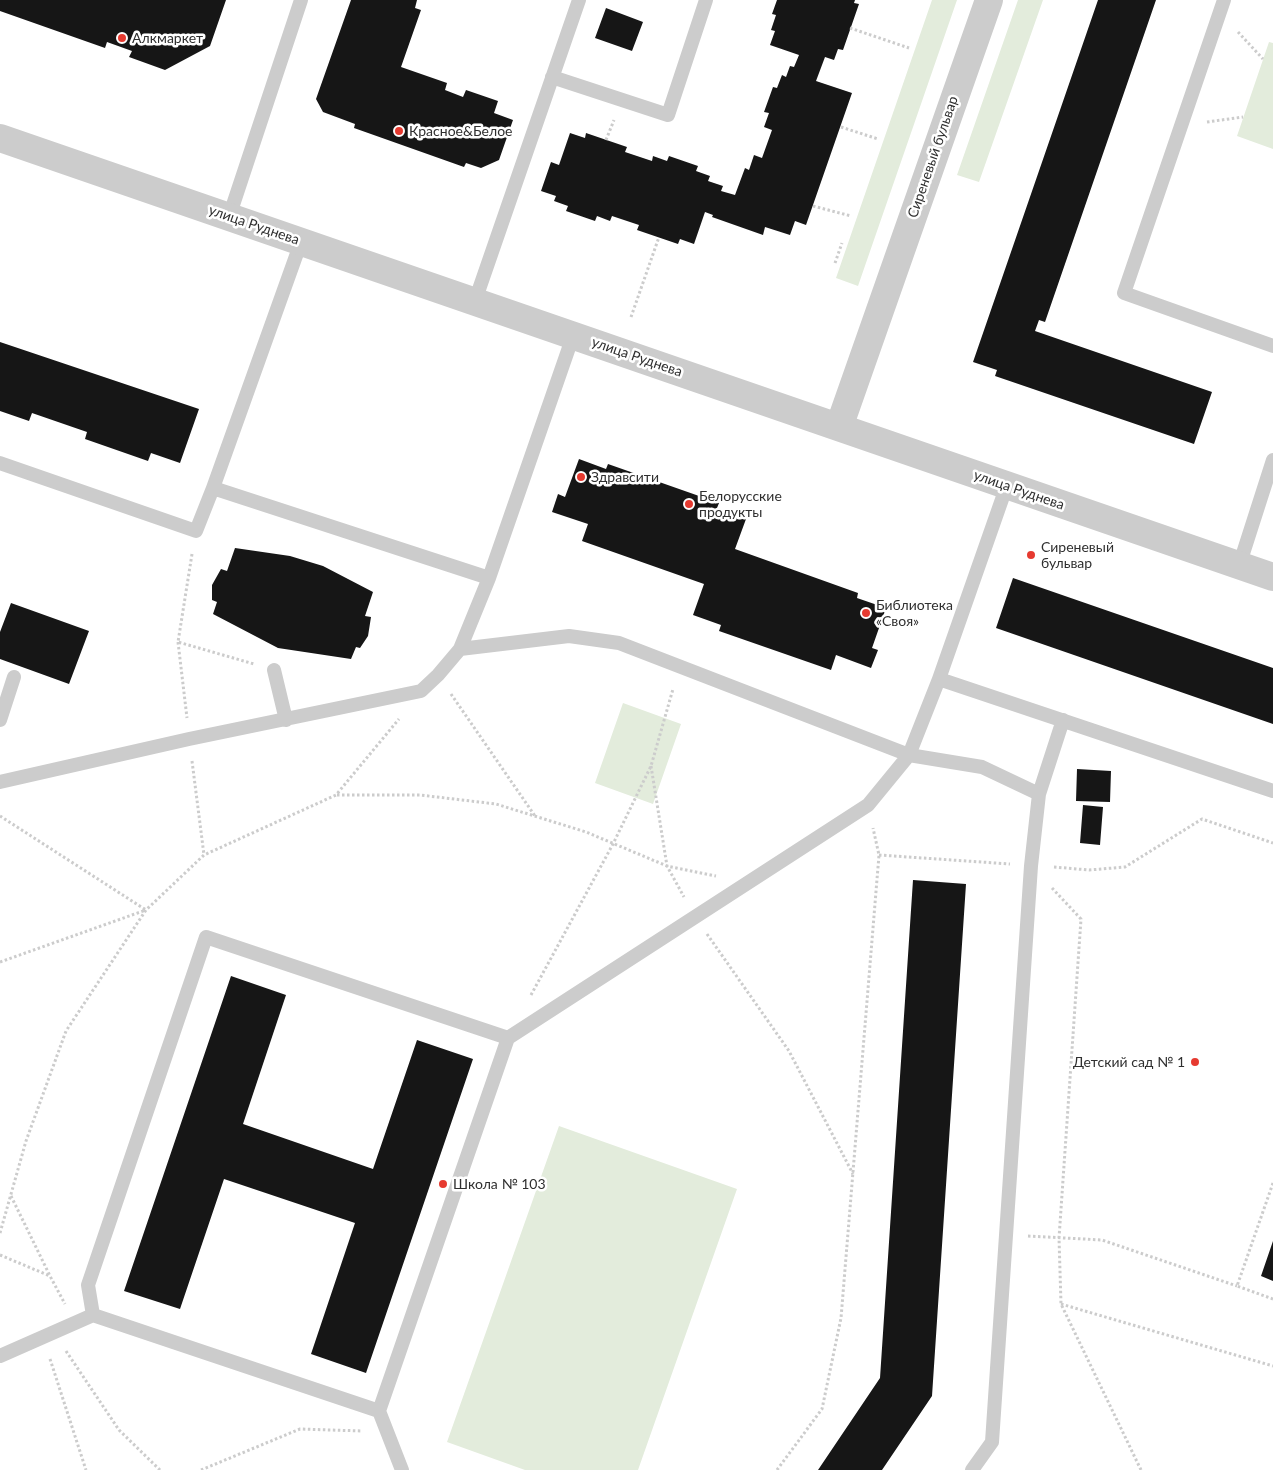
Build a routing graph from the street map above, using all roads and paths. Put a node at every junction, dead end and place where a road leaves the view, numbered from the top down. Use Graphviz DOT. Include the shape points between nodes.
graph roads {
  1 [pos="301,0"];
  2 [pos="580,0"];
  3 [pos="706,0"];
  4 [pos="989,0"];
  5 [pos="1222,6"];
  6 [pos="850,28"];
  7 [pos="909,48"];
  8 [pos="1263,59"];
  9 [pos="552,78"];
  10 [pos="1243,117"];
  11 [pos="840,126"];
  12 [pos="1180,126"];
  13 [pos="0,138"];
  14 [pos="878,139"];
  15 [pos="813,206"];
  16 [pos="851,216"];
  17 [pos="228,217"];
  18 [pos="658,237"];
  19 [pos="301,242"];
  20 [pos="842,244"];
  21 [pos="835,263"];
  22 [pos="475,302"];
  23 [pos="631,317"];
  24 [pos="573,336"];
  25 [pos="1273,346"];
  26 [pos="839,427"];
  27 [pos="1273,460"];
  28 [pos="0,463"];
  29 [pos="1007,485"];
  30 [pos="213,488"];
  31 [pos="196,531"];
  32 [pos="1239,566"];
  33 [pos="1273,577"];
  34 [pos="489,578"];
  35 [pos="460,649"];
  36 [pos="680,667"];
  37 [pos="274,670"];
  38 [pos="438,675"];
  39 [pos="14,678"];
  40 [pos="939,679"];
  41 [pos="421,691"];
  42 [pos="0,720"];
  43 [pos="286,720"];
  44 [pos="1063,720"];
  45 [pos="909,755"];
  46 [pos="651,766"];
  47 [pos="0,782"];
  48 [pos="1273,791"];
  49 [pos="1039,794"];
  50 [pos="336,795"];
  51 [pos="868,805"];
  52 [pos="0,816"];
  53 [pos="535,817"];
  54 [pos="1273,843"];
  55 [pos="613,844"];
  56 [pos="879,855"];
  57 [pos="667,866"];
  58 [pos="1031,866"];
  59 [pos="748,882"];
  60 [pos="146,910"];
  61 [pos="695,918"];
  62 [pos="0,962"];
  63 [pos="528,1002"];
  64 [pos="508,1038"];
  65 [pos="853,1174"];
  66 [pos="1273,1183"];
  67 [pos="10,1195"];
  68 [pos="0,1233"];
  69 [pos="1006,1235"];
  70 [pos="1059,1238"];
  71 [pos="0,1255"];
  72 [pos="50,1276"];
  73 [pos="1237,1286"];
  74 [pos="1273,1299"];
  75 [pos="1061,1304"];
  76 [pos="93,1314"];
  77 [pos="76,1322"];
  78 [pos="48,1335"];
  79 [pos="0,1356"];
  80 [pos="1273,1366"];
  81 [pos="379,1411"];
  82 [pos="86,1470"];
  83 [pos="160,1470"];
  84 [pos="201,1470"];
  85 [pos="402,1470"];
  86 [pos="778,1470"];
  87 [pos="972,1470"];
  88 [pos="1141,1470"];
  1 -- 17 [label="lane"];
  2 -- 9 [label="lane"];
  3 -- 9 [label="lane" via="668,114"];
  4 -- 26 [label="street, Сиреневый бульвар"];
  5 -- 8 [label="path"];
  5 -- 12 [label="lane"];
  6 -- 7 [label="path"];
  9 -- 22 [label="lane"];
  10 -- 12 [label="path"];
  11 -- 14 [label="path"];
  12 -- 25 [label="lane" via="1124,293"];
  13 -- 17 [label="street, улица Руднева"];
  15 -- 16 [label="path"];
  17 -- 19 [label="street, улица Руднева"];
  18 -- 23 [label="path"];
  19 -- 22 [label="street, улица Руднева"];
  19 -- 30 [label="lane"];
  20 -- 21 [label="path"];
  22 -- 24 [label="street, улица Руднева"];
  24 -- 26 [label="street, улица Руднева"];
  24 -- 34 [label="lane"];
  26 -- 29 [label="street, улица Руднева"];
  27 -- 32 [label="lane"];
  28 -- 31 [label="lane"];
  29 -- 32 [label="street, улица Руднева"];
  29 -- 40 [label="lane"];
  30 -- 31 [label="lane"];
  30 -- 34 [label="lane"];
  31 -- 37 [label="path" via="178,642"];
  32 -- 33 [label="street, улица Руднева"];
  34 -- 35 [label="lane"];
  35 -- 36 [label="lane" via="569,636 619,643"];
  35 -- 38 [label="lane"];
  36 -- 45 [label="lane"];
  36 -- 46 [label="path"];
  37 -- 43 [label="lane"];
  38 -- 41 [label="lane"];
  38 -- 53 [label="path"];
  39 -- 42 [label="lane"];
  40 -- 44 [label="lane"];
  40 -- 45 [label="lane"];
  41 -- 43 [label="lane"];
  41 -- 50 [label="path"];
  43 -- 47 [label="lane"];
  44 -- 48 [label="lane"];
  44 -- 49 [label="lane"];
  45 -- 49 [label="lane" via="982,767"];
  45 -- 51 [label="lane"];
  46 -- 55 [label="path"];
  46 -- 57 [label="path"];
  49 -- 58 [label="lane"];
  50 -- 53 [label="path" via="420,796 496,804"];
  50 -- 60 [label="path" via="204,855"];
  51 -- 56 [label="path"];
  51 -- 59 [label="lane"];
  52 -- 60 [label="path"];
  53 -- 55 [label="path" via="586,832"];
  54 -- 58 [label="path" via="1202,819 1125,867 1089,870"];
  55 -- 57 [label="path"];
  55 -- 63 [label="path"];
  56 -- 58 [label="path"];
  56 -- 65 [label="path"];
  57 -- 59 [label="path"];
  57 -- 61 [label="path"];
  58 -- 69 [label="lane"];
  58 -- 70 [label="path" via="1081,919"];
  59 -- 61 [label="lane"];
  60 -- 62 [label="path"];
  60 -- 67 [label="path" via="66,1031"];
  61 -- 64 [label="lane"];
  61 -- 65 [label="path" via="789,1051"];
  64 -- 76 [label="lane" via="206,936 88,1285"];
  64 -- 81 [label="lane"];
  65 -- 86 [label="path" via="841,1318 822,1409"];
  66 -- 73 [label="path"];
  67 -- 68 [label="path"];
  67 -- 72 [label="path"];
  69 -- 70 [label="path"];
  69 -- 87 [label="lane" via="992,1442"];
  70 -- 73 [label="path" via="1102,1240"];
  70 -- 75 [label="path"];
  71 -- 72 [label="path"];
  72 -- 77 [label="path"];
  73 -- 74 [label="path"];
  75 -- 80 [label="path"];
  75 -- 88 [label="path"];
  76 -- 77 [label="lane"];
  76 -- 81 [label="lane"];
  77 -- 78 [label="lane"];
  78 -- 79 [label="lane"];
  78 -- 82 [label="path"];
  78 -- 83 [label="path" via="119,1430"];
  81 -- 84 [label="path" via="366,1431 300,1429"];
  81 -- 85 [label="lane"];
}
